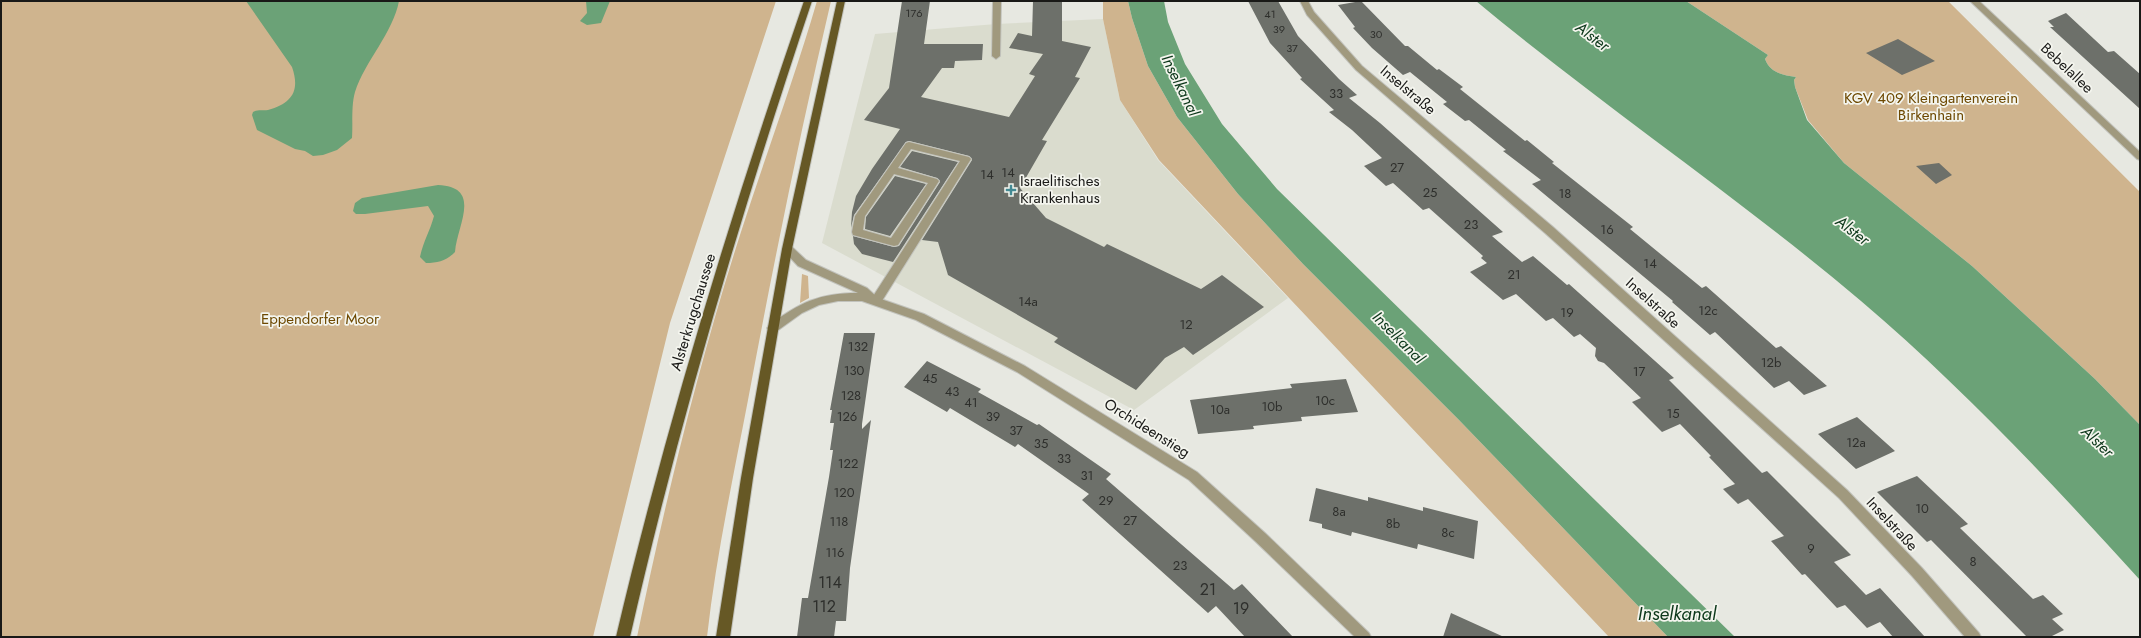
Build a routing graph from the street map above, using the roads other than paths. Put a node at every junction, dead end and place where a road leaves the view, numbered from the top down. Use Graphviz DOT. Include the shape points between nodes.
graph roads {
  1 [pos="808,1"];
  2 [pos="841,1"];
  3 [pos="997,1"];
  4 [pos="1304,1"];
  5 [pos="1974,1"];
  6 [pos="996,56"];
  7 [pos="2140,157"];
  8 [pos="892,170"];
  9 [pos="787,249"];
  10 [pos="876,301"];
  11 [pos="773,328"];
  12 [pos="623,637"];
  13 [pos="723,637"];
  14 [pos="1364,637"];
  15 [pos="1974,637"];
  1 -- 12 [label="main road, Alsterkrugchaussee" via="767,122 702,331 644,546"];
  2 -- 9 [label="main road"];
  3 -- 6 [label="street"];
  4 -- 15 [label="street, Inselstraße" via="1310,13 1359,68 1549,230 1843,494"];
  5 -- 7 [label="street, Bebelallee"];
  8 -- 8 [label="street" via="860,216 857,232 894,242 934,180"];
  8 -- 10 [label="street" via="909,145 966,159"];
  9 -- 10 [label="street, Orchideenstieg" via="802,263 863,291"];
  9 -- 11 [label="main road"];
  10 -- 11 [label="street, Orchideenstieg" via="854,296 822,299 798,310"];
  10 -- 14 [label="street, Orchideenstieg" via="920,317 1021,369 1193,476"];
  11 -- 13 [label="main road"];
}
